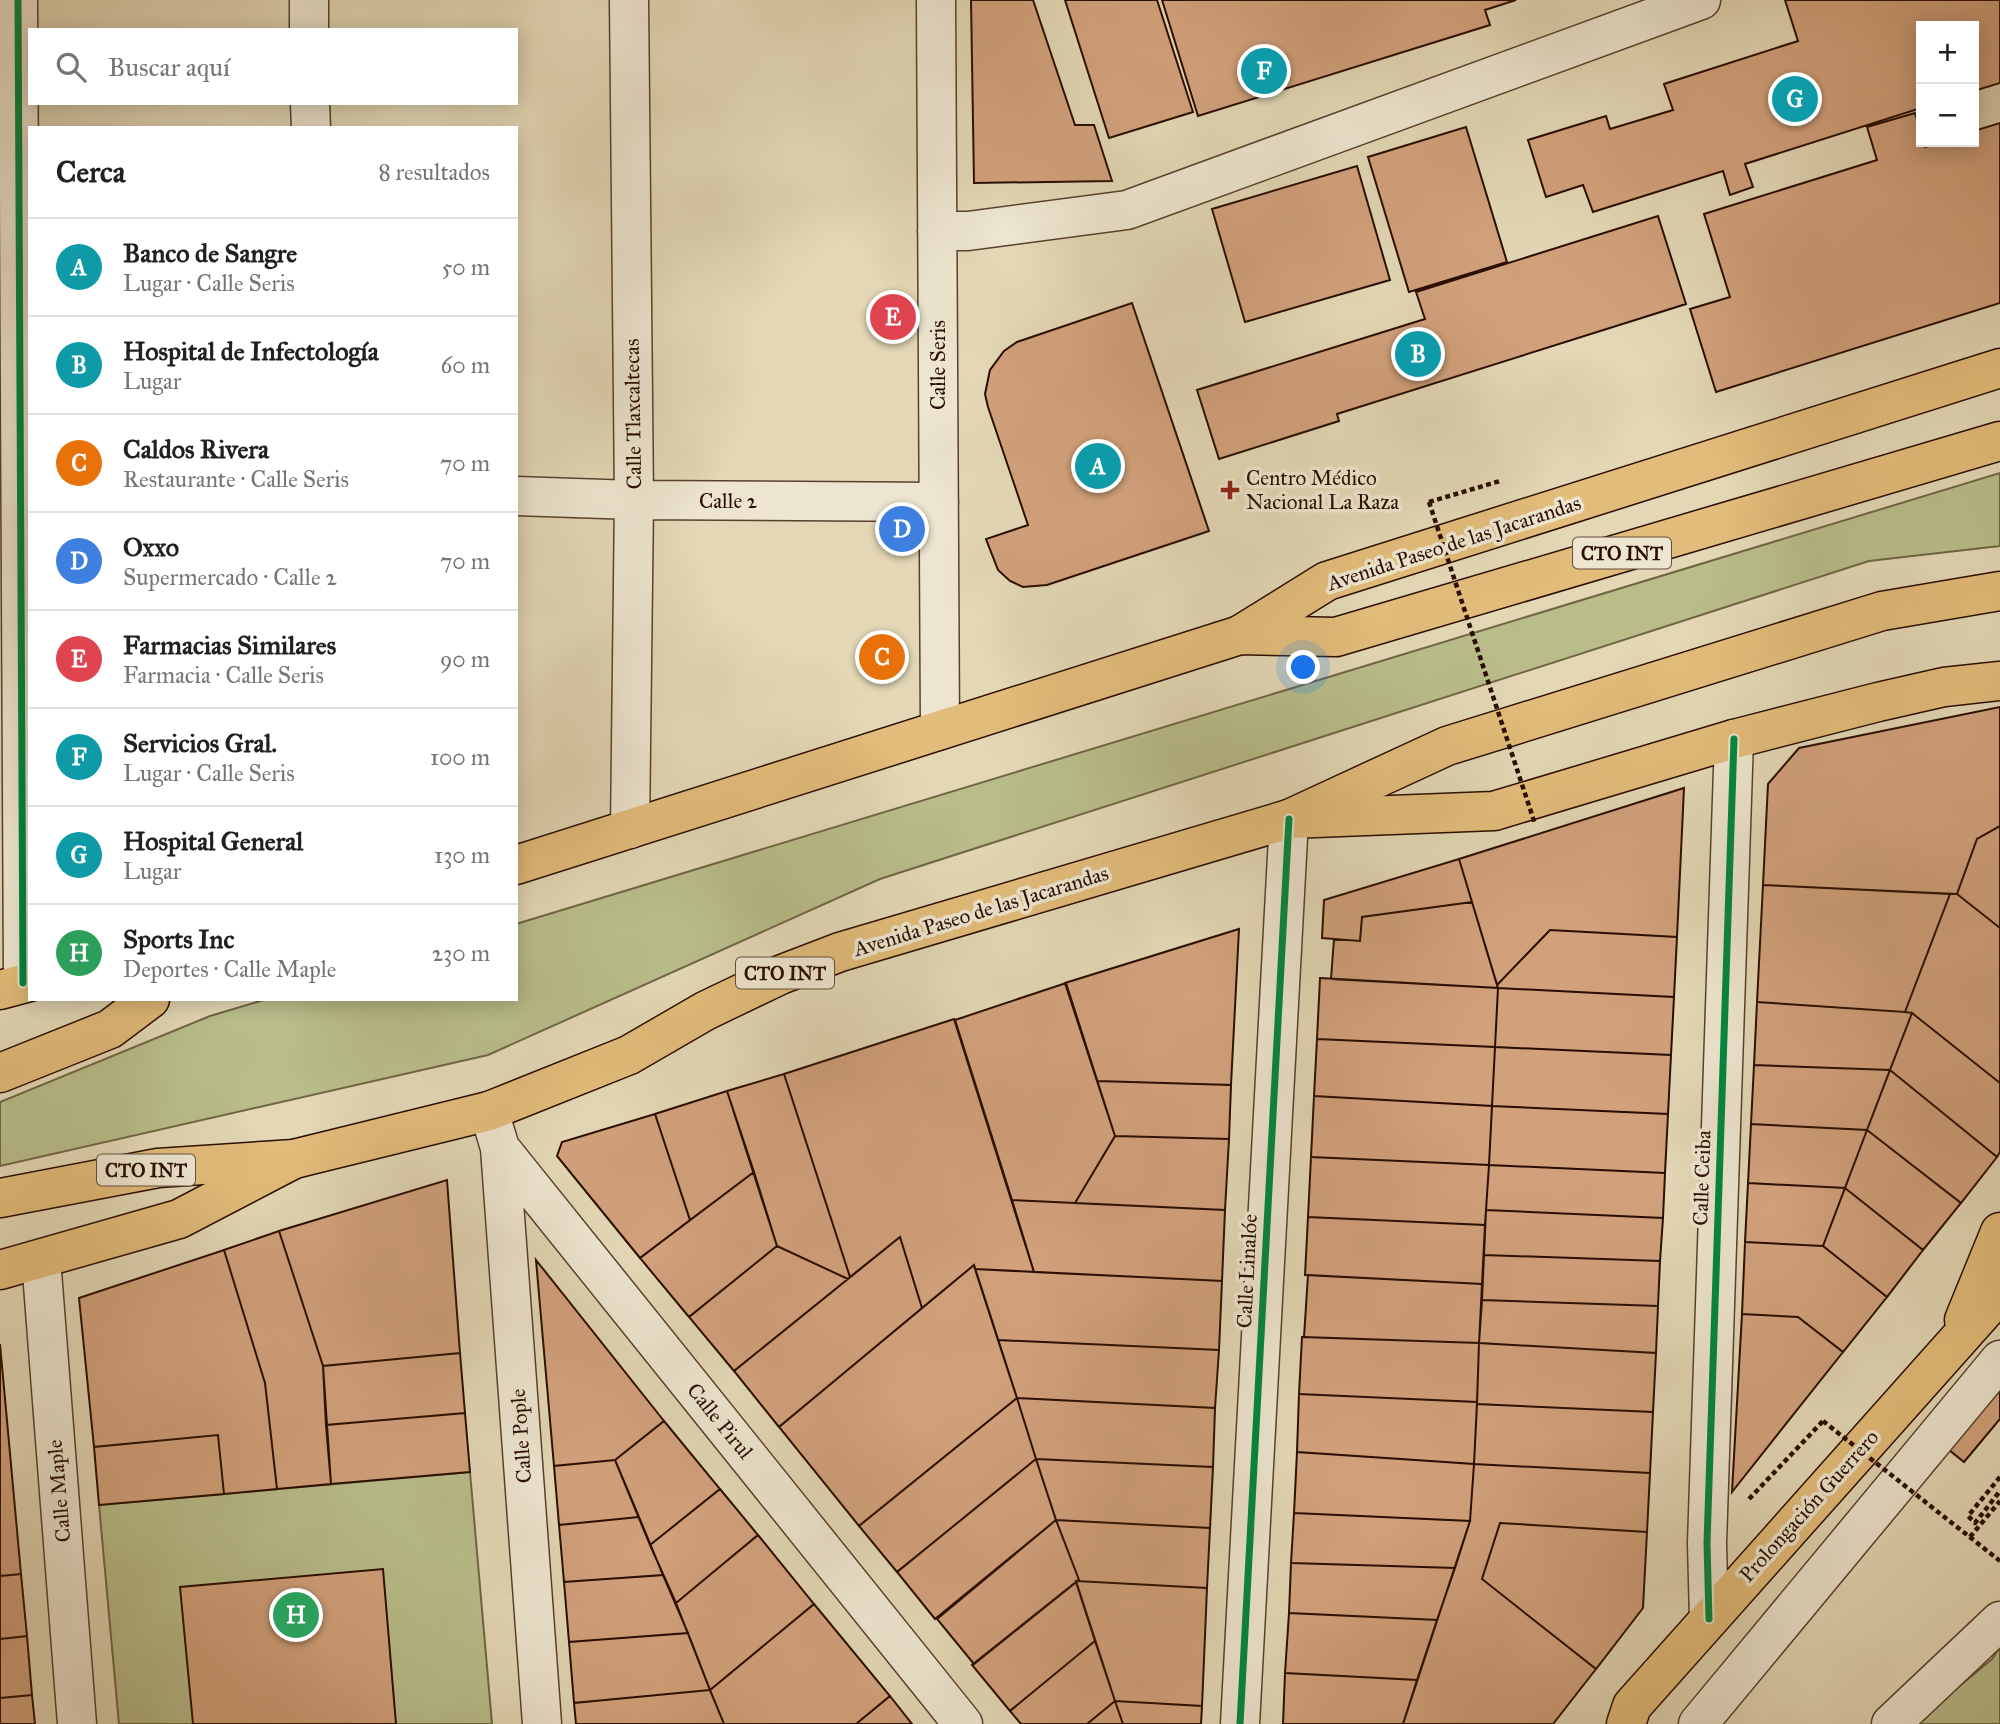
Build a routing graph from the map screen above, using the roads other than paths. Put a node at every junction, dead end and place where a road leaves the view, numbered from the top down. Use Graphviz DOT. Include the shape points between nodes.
graph roads {
  1 [pos="18,0"];
  2 [pos="309,0"];
  3 [pos="629,0"];
  4 [pos="936,0"];
  5 [pos="1701,0"];
  6 [pos="309,28"];
  7 [pos="310,105"];
  8 [pos="311,126"];
  9 [pos="937,231"];
  10 [pos="2000,368"];
  11 [pos="2000,441"];
  12 [pos="16,488"];
  13 [pos="518,496"];
  14 [pos="634,500"];
  15 [pos="939,502"];
  16 [pos="2000,591"];
  17 [pos="1240,635"];
  18 [pos="2000,681"];
  19 [pos="940,730"];
  20 [pos="1734,739"];
  21 [pos="1289,819"];
  22 [pos="631,828"];
  23 [pos="518,864"];
  24 [pos="18,985"];
  25 [pos="147,1001"];
  26 [pos="0,1073"];
  27 [pos="489,1111"];
  28 [pos="500,1148"];
  29 [pos="294,1159"];
  30 [pos="0,1198"];
  31 [pos="2000,1232"];
  32 [pos="40,1259"];
  33 [pos="0,1270"];
  34 [pos="2000,1293"];
  35 [pos="1955,1342"];
  36 [pos="2000,1360"];
  37 [pos="1709,1619"];
  38 [pos="2000,1621"];
  39 [pos="1625,1718"];
  40 [pos="77,1724"];
  41 [pos="542,1724"];
  42 [pos="963,1724"];
  43 [pos="1240,1724"];
  44 [pos="1698,1724"];
  45 [pos="1891,1724"];
  1 -- 12 [label="street"];
  2 -- 6 [label="street"];
  3 -- 14 [label="street, Calle Tlaxcaltecas"];
  4 -- 9 [label="street, Calle Seris"];
  5 -- 9 [label="street" via="1127,211"];
  7 -- 8 [label="street"];
  9 -- 15 [label="street, Calle Seris"];
  10 -- 17 [label="main road, Avenida Paseo de las Jacarandas / CTO INT" via="1327,581"];
  11 -- 17 [label="main road, CTO INT" via="1336,637"];
  12 -- 24 [label="street"];
  13 -- 14 [label="street, Calle 2"];
  14 -- 15 [label="street, Calle 2"];
  14 -- 22 [label="street, Calle Tlaxcaltecas"];
  15 -- 19 [label="street, Calle Seris"];
  16 -- 21 [label="main road, CTO INT" via="1882,611 1447,746"];
  17 -- 19 [label="main road, Avenida Paseo de las Jacarandas / CTO INT"];
  18 -- 20 [label="main road, Avenida Paseo de las Jacarandas / CTO INT" via="1944,687"];
  19 -- 22 [label="main road, Avenida Paseo de las Jacarandas / CTO INT"];
  20 -- 21 [label="main road, Avenida Paseo de las Jacarandas / CTO INT" via="1494,811"];
  20 -- 37 [label="street, Calle Ceiba" via="1707,1543"];
  21 -- 27 [label="main road, Avenida Paseo de las Jacarandas / CTO INT" via="840,952 705,1011 629,1055"];
  21 -- 43 [label="street, Calle Linalóe"];
  22 -- 23 [label="main road, Avenida Paseo de las Jacarandas / CTO INT"];
  25 -- 26 [label="main road" via="110,1030"];
  27 -- 28 [label="street, Calle Pirul"];
  27 -- 29 [label="main road, Avenida Paseo de las Jacarandas / CTO INT"];
  28 -- 41 [label="street, Calle Pople"];
  28 -- 42 [label="street, Calle Pirul"];
  29 -- 30 [label="main road, CTO INT" via="158,1168"];
  29 -- 32 [label="main road, Avenida Paseo de las Jacarandas / CTO INT" via="179,1219"];
  31 -- 35 [label="main road"];
  32 -- 33 [label="main road, Avenida Paseo de las Jacarandas / CTO INT"];
  32 -- 40 [label="street, Calle Maple"];
  34 -- 35 [label="main road, Prolongación Guerrero"];
  35 -- 37 [label="main road, Prolongación Guerrero"];
  36 -- 44 [label="street"];
  37 -- 39 [label="main road, Prolongación Guerrero"];
  38 -- 45 [label="street"];
}
